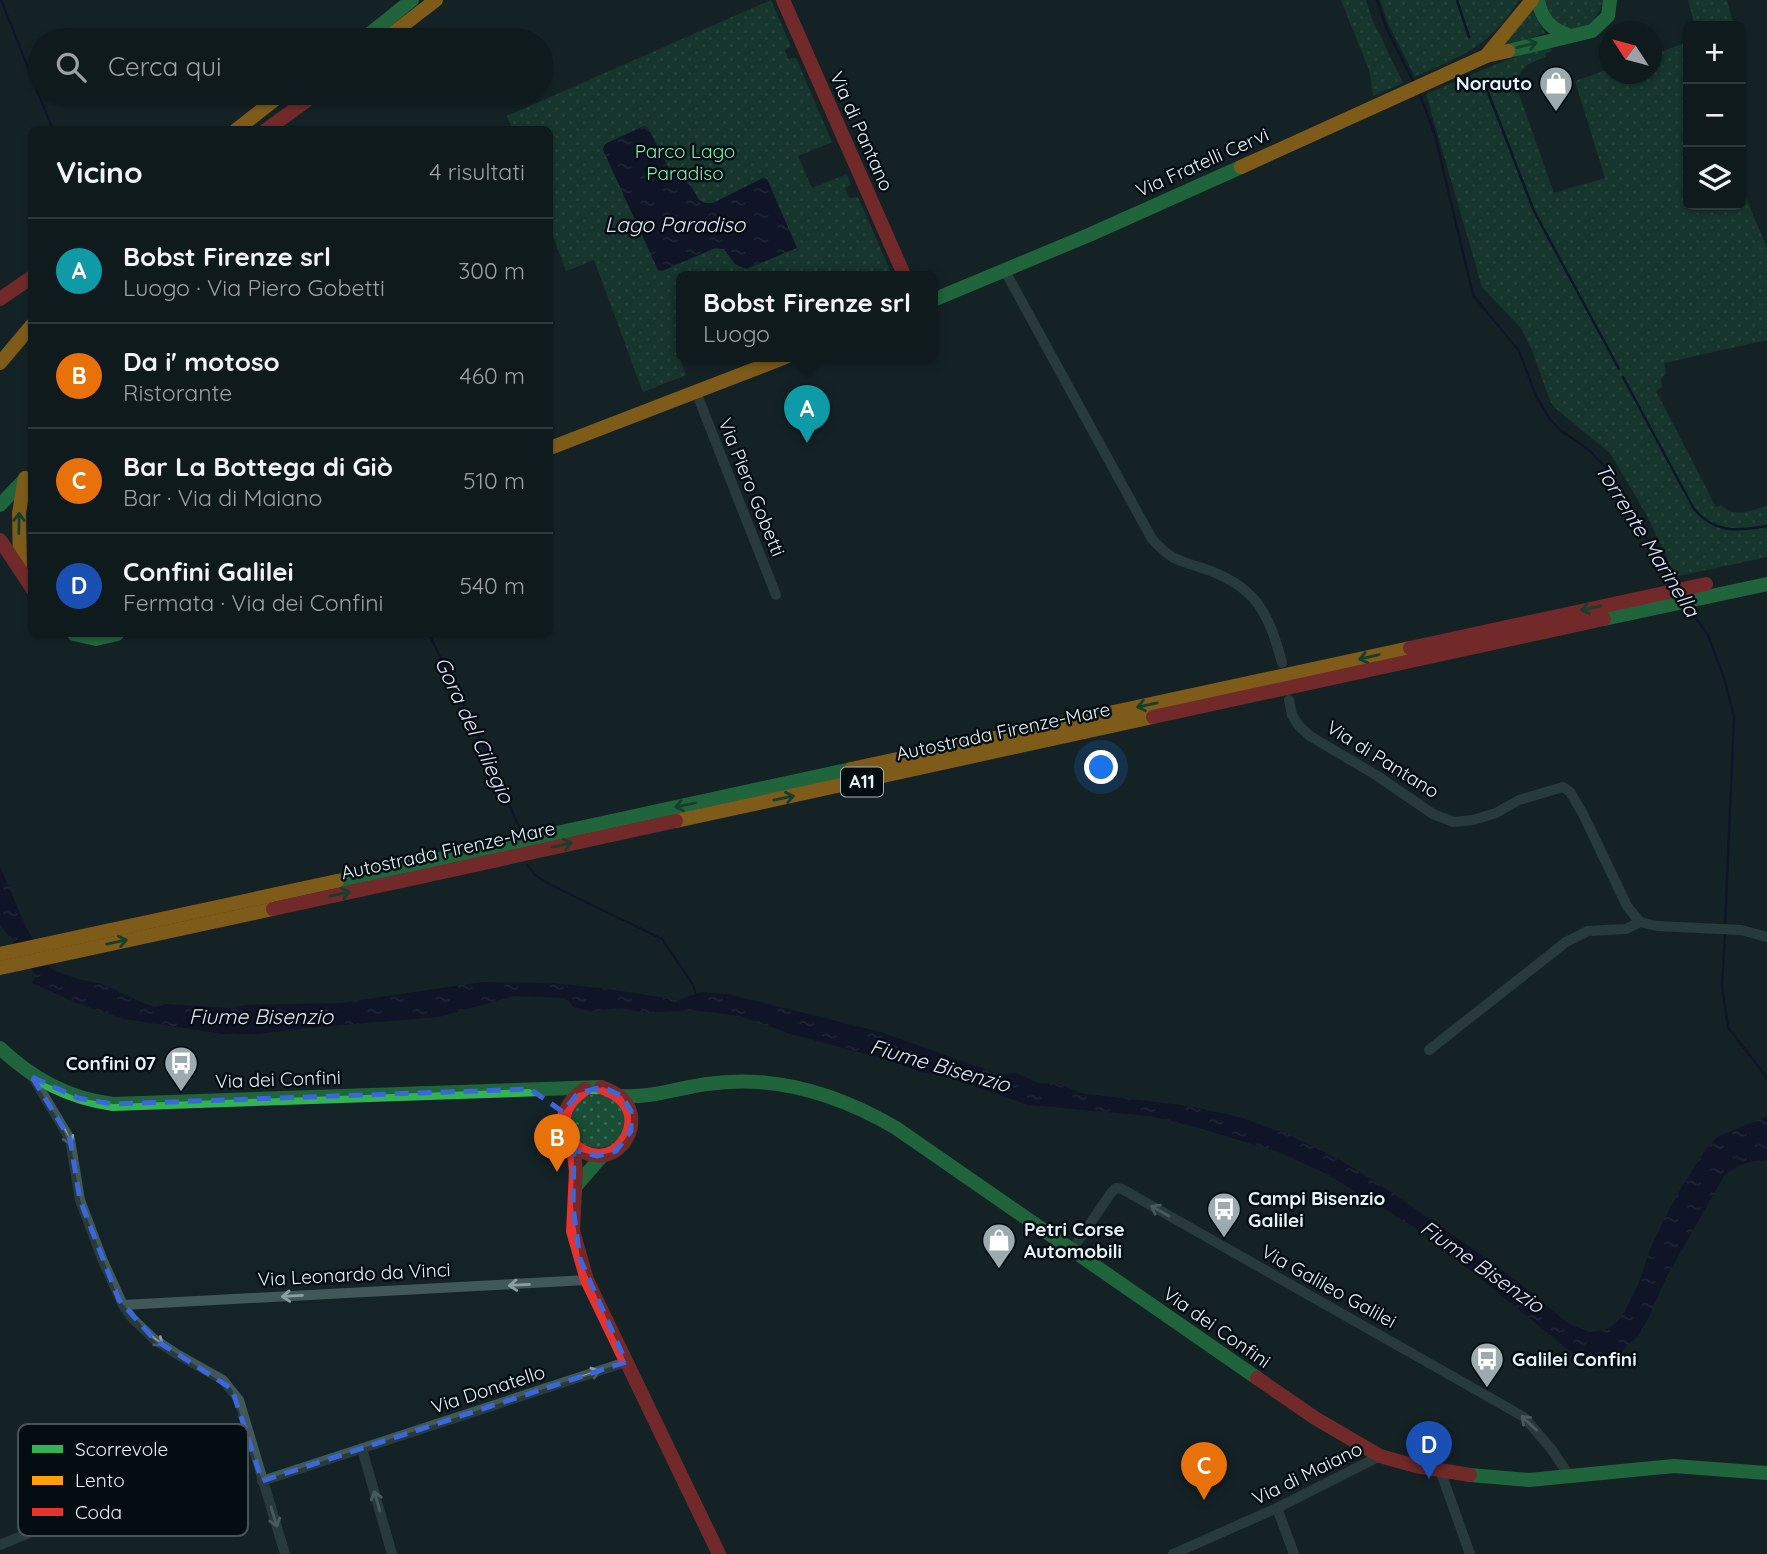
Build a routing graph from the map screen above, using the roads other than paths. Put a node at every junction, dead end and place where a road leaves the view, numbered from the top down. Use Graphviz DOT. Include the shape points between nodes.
graph roads {
  1 [pos="412,0"];
  2 [pos="436,0"];
  3 [pos="783,0"];
  4 [pos="1532,0"];
  5 [pos="1538,0"];
  6 [pos="1611,1"];
  7 [pos="377,28"];
  8 [pos="400,28"];
  9 [pos="1568,35"];
  10 [pos="1486,55"];
  11 [pos="268,105"];
  12 [pos="283,105"];
  13 [pos="301,105"];
  14 [pos="309,105"];
  15 [pos="241,126"];
  16 [pos="258,126"];
  17 [pos="272,126"];
  18 [pos="288,126"];
  19 [pos="902,271"];
  20 [pos="1005,271"];
  21 [pos="28,280"];
  22 [pos="938,298"];
  23 [pos="0,299"];
  24 [pos="28,330"];
  25 [pos="773,362"];
  26 [pos="0,363"];
  27 [pos="696,392"];
  28 [pos="553,447"];
  29 [pos="28,473"];
  30 [pos="0,505"];
  31 [pos="0,541"];
  32 [pos="20,567"];
  33 [pos="1767,570"];
  34 [pos="28,581"];
  35 [pos="1767,584"];
  36 [pos="776,594"];
  37 [pos="80,637"];
  38 [pos="105,637"];
  39 [pos="1282,663"];
  40 [pos="1289,700"];
  41 [pos="1640,922"];
  42 [pos="1767,937"];
  43 [pos="46,951"];
  44 [pos="5,953"];
  45 [pos="0,968"];
  46 [pos="0,1048"];
  47 [pos="1429,1051"];
  48 [pos="32,1077"];
  49 [pos="694,1086"];
  50 [pos="530,1089"];
  51 [pos="585,1089"];
  52 [pos="622,1096"];
  53 [pos="563,1117"];
  54 [pos="633,1123"];
  55 [pos="573,1145"];
  56 [pos="602,1156"];
  57 [pos="574,1191"];
  58 [pos="1072,1250"];
  59 [pos="587,1280"];
  60 [pos="122,1305"];
  61 [pos="626,1362"];
  62 [pos="246,1424"];
  63 [pos="248,1430"];
  64 [pos="249,1433"];
  65 [pos="362,1449"];
  66 [pos="1380,1456"];
  67 [pos="1440,1471"];
  68 [pos="1764,1473"];
  69 [pos="1570,1477"];
  70 [pos="262,1481"];
  71 [pos="1277,1508"];
  72 [pos="22,1536"];
  73 [pos="0,1545"];
  74 [pos="285,1554"];
  75 [pos="392,1554"];
  76 [pos="719,1554"];
  77 [pos="1173,1554"];
  78 [pos="1294,1554"];
  79 [pos="1470,1554"];
  1 -- 7 [label="main road"];
  2 -- 8 [label="main road"];
  3 -- 19 [label="main road, Via di Pantano"];
  4 -- 10 [label="main road, Via Fratelli Cervi"];
  5 -- 9 [label="main road" via="1549,26"];
  6 -- 9 [label="main road, Via Fratelli Cervi" via="1610,12 1599,27"];
  10 -- 9 [label="main road, Via Fratelli Cervi, one-way"];
  10 -- 20 [label="main road, Via Fratelli Cervi"];
  11 -- 15 [label="main road"];
  12 -- 16 [label="main road"];
  13 -- 17 [label="main road"];
  14 -- 18 [label="main road"];
  20 -- 22 [label="main road, Via Fratelli Cervi"];
  20 -- 39 [label="street" via="1152,539 1167,555 1223,576 1256,600 1268,617"];
  21 -- 23 [label="main road"];
  24 -- 26 [label="main road"];
  25 -- 27 [label="main road"];
  27 -- 28 [label="main road"];
  27 -- 36 [label="street, Via Piero Gobetti"];
  29 -- 30 [label="main road"];
  32 -- 29 [label="main road, one-way" via="19,513"];
  31 -- 32 [label="main road"];
  32 -- 34 [label="main road"];
  33 -- 43 [label="main road, Autostrada Firenze-Mare / A11, one-way"];
  43 -- 35 [label="main road, Autostrada Firenze-Mare / A11, one-way"];
  37 -- 38 [label="main road"];
  40 -- 41 [label="street, Via di Pantano" via="1292,715 1310,736 1433,814 1454,822 1567,789 1627,906"];
  41 -- 42 [label="street" via="1741,930"];
  41 -- 47 [label="street" via="1626,929 1588,931 1566,942"];
  43 -- 44 [label="main road, Autostrada Firenze-Mare / A11"];
  43 -- 45 [label="main road, Autostrada Firenze-Mare / A11"];
  46 -- 48 [label="main road, Via dei Confini"];
  48 -- 50 [label="main road, Via dei Confini" via="78,1098 113,1104"];
  48 -- 60 [label="street, one-way" via="70,1139 80,1200"];
  49 -- 52 [label="main road, Via dei Confini" via="650,1098"];
  49 -- 54 [label="main road, Via dei Confini" via="652,1106"];
  49 -- 58 [label="main road, Via dei Confini" via="733,1081 793,1087 860,1109 895,1128"];
  50 -- 51 [label="main road, Via dei Confini"];
  50 -- 53 [label="main road" via="552,1100"];
  51 -- 52 [label="main road, Via dei Confini" via="603,1087"];
  51 -- 53 [label="main road" via="573,1098"];
  52 -- 54 [label="main road"];
  53 -- 55 [label="main road"];
  54 -- 56 [label="main road, Via dei Confini" via="624,1144"];
  55 -- 56 [label="main road" via="586,1154"];
  55 -- 57 [label="main road"];
  56 -- 57 [label="main road"];
  57 -- 59 [label="main road" via="575,1243"];
  58 -- 66 [label="main road, Via dei Confini" via="1315,1418"];
  69 -- 58 [label="street, Via Galileo Galilei, one-way" via="1524,1417 1122,1189 1111,1193"];
  59 -- 60 [label="street, Via Leonardo da Vinci, one-way"];
  59 -- 61 [label="main road"];
  60 -- 62 [label="street, one-way" via="161,1344 228,1384"];
  65 -- 61 [label="street, Via Donatello, one-way"];
  61 -- 76 [label="main road"];
  63 -- 64 [label="street, one-way"];
  64 -- 70 [label="street"];
  65 -- 70 [label="street, Via Donatello"];
  75 -- 65 [label="street, one-way"];
  66 -- 67 [label="main road, Via dei Confini"];
  66 -- 71 [label="street, Via di Maiano"];
  67 -- 69 [label="main road, Via dei Confini" via="1530,1480"];
  67 -- 79 [label="street"];
  68 -- 69 [label="main road, Via dei Confini" via="1674,1466"];
  70 -- 74 [label="street, one-way"];
  71 -- 77 [label="street, Via di Maiano"];
  71 -- 78 [label="street"];
  72 -- 73 [label="street"];
}
